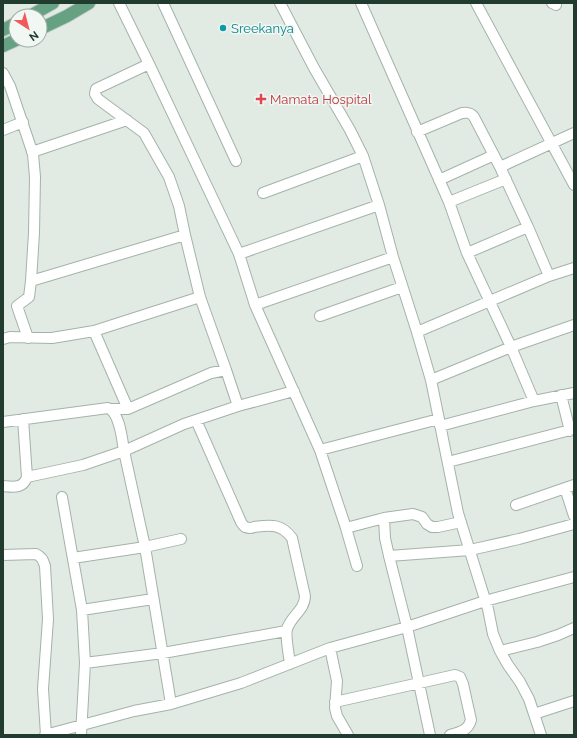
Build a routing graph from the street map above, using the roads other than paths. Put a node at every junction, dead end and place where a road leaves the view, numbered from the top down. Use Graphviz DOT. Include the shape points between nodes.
graph roads {
  1 [pos="53,3"];
  2 [pos="89,3"];
  3 [pos="119,3"];
  4 [pos="163,3"];
  5 [pos="280,3"];
  6 [pos="361,3"];
  7 [pos="476,3"];
  8 [pos="44,8"];
  9 [pos="48,25"];
  10 [pos="149,64"];
  11 [pos="3,73"];
  12 [pos="128,120"];
  13 [pos="22,122"];
  14 [pos="3,130"];
  15 [pos="417,132"];
  16 [pos="574,133"];
  17 [pos="551,143"];
  18 [pos="32,152"];
  19 [pos="494,155"];
  20 [pos="363,156"];
  21 [pos="236,161"];
  22 [pos="500,167"];
  23 [pos="506,179"];
  24 [pos="439,180"];
  25 [pos="574,185"];
  26 [pos="263,193"];
  27 [pos="449,202"];
  28 [pos="379,205"];
  29 [pos="528,227"];
  30 [pos="185,235"];
  31 [pos="467,253"];
  32 [pos="239,254"];
  33 [pos="393,257"];
  34 [pos="574,268"];
  35 [pos="549,276"];
  36 [pos="31,281"];
  37 [pos="402,287"];
  38 [pos="200,297"];
  39 [pos="490,301"];
  40 [pos="255,305"];
  41 [pos="320,316"];
  42 [pos="574,325"];
  43 [pos="94,331"];
  44 [pos="417,332"];
  45 [pos="3,338"];
  46 [pos="28,338"];
  47 [pos="511,347"];
  48 [pos="226,370"];
  49 [pos="431,380"];
  50 [pos="294,391"];
  51 [pos="574,392"];
  52 [pos="561,395"];
  53 [pos="534,401"];
  54 [pos="238,406"];
  55 [pos="112,409"];
  56 [pos="128,409"];
  57 [pos="23,419"];
  58 [pos="196,420"];
  59 [pos="3,422"];
  60 [pos="440,422"];
  61 [pos="572,430"];
  62 [pos="320,450"];
  63 [pos="124,451"];
  64 [pos="448,462"];
  65 [pos="27,477"];
  66 [pos="3,486"];
  67 [pos="570,487"];
  68 [pos="62,498"];
  69 [pos="516,505"];
  70 [pos="574,516"];
  71 [pos="384,518"];
  72 [pos="461,522"];
  73 [pos="574,524"];
  74 [pos="346,528"];
  75 [pos="181,539"];
  76 [pos="145,547"];
  77 [pos="470,550"];
  78 [pos="3,555"];
  79 [pos="389,556"];
  80 [pos="73,558"];
  81 [pos="356,566"];
  82 [pos="574,577"];
  83 [pos="154,599"];
  84 [pos="485,601"];
  85 [pos="82,610"];
  86 [pos="407,627"];
  87 [pos="574,628"];
  88 [pos="286,631"];
  89 [pos="330,648"];
  90 [pos="500,650"];
  91 [pos="163,653"];
  92 [pos="86,663"];
  93 [pos="290,664"];
  94 [pos="419,683"];
  95 [pos="574,701"];
  96 [pos="335,702"];
  97 [pos="171,704"];
  98 [pos="534,714"];
  99 [pos="81,730"];
  100 [pos="46,735"];
  101 [pos="348,735"];
  102 [pos="430,735"];
  103 [pos="450,735"];
  104 [pos="541,735"];
  1 -- 8 [label="main road"];
  2 -- 9 [label="main road"];
  3 -- 10 [label="street"];
  4 -- 21 [label="street"];
  5 -- 20 [label="street"];
  6 -- 15 [label="street"];
  7 -- 17 [label="street"];
  10 -- 12 [label="street" via="96,89 94,94"];
  10 -- 32 [label="street"];
  11 -- 13 [label="street"];
  12 -- 18 [label="street"];
  12 -- 30 [label="street" via="144,132 169,177"];
  13 -- 14 [label="street"];
  13 -- 18 [label="street"];
  15 -- 19 [label="street" via="466,112 474,117"];
  15 -- 24 [label="street"];
  16 -- 17 [label="street"];
  17 -- 22 [label="street"];
  17 -- 25 [label="street"];
  18 -- 36 [label="street" via="35,184"];
  19 -- 22 [label="street"];
  19 -- 24 [label="street"];
  20 -- 26 [label="street"];
  20 -- 28 [label="street"];
  22 -- 23 [label="street"];
  23 -- 27 [label="street"];
  23 -- 29 [label="street"];
  24 -- 27 [label="street"];
  27 -- 31 [label="street"];
  28 -- 32 [label="street"];
  28 -- 33 [label="street"];
  29 -- 31 [label="street"];
  29 -- 35 [label="street"];
  30 -- 36 [label="street"];
  30 -- 38 [label="street"];
  31 -- 39 [label="street"];
  32 -- 40 [label="street"];
  33 -- 37 [label="street"];
  33 -- 40 [label="street"];
  34 -- 35 [label="street"];
  35 -- 39 [label="street"];
  36 -- 46 [label="street" via="29,297 17,306"];
  37 -- 41 [label="street"];
  37 -- 44 [label="street"];
  38 -- 43 [label="street"];
  38 -- 48 [label="street"];
  39 -- 44 [label="street"];
  39 -- 47 [label="street"];
  40 -- 50 [label="street"];
  42 -- 47 [label="street"];
  43 -- 46 [label="street" via="52,338"];
  43 -- 56 [label="street"];
  44 -- 49 [label="street"];
  45 -- 46 [label="street"];
  47 -- 49 [label="street"];
  47 -- 53 [label="street"];
  48 -- 54 [label="street"];
  48 -- 56 [label="street" via="211,373"];
  49 -- 60 [label="street"];
  50 -- 54 [label="street"];
  50 -- 62 [label="street"];
  51 -- 52 [label="street"];
  52 -- 53 [label="street"];
  52 -- 61 [label="street"];
  53 -- 60 [label="street"];
  54 -- 58 [label="street"];
  55 -- 56 [label="street"];
  55 -- 57 [label="street"];
  55 -- 63 [label="street" via="118,420"];
  57 -- 59 [label="street"];
  57 -- 65 [label="street"];
  58 -- 63 [label="street"];
  58 -- 88 [label="street" via="244,526 250,528 270,525 284,529 292,538 305,601"];
  60 -- 62 [label="street"];
  60 -- 64 [label="street"];
  61 -- 64 [label="street"];
  62 -- 74 [label="street"];
  63 -- 65 [label="street" via="82,465"];
  63 -- 76 [label="street"];
  64 -- 72 [label="street"];
  65 -- 66 [label="street" via="21,485"];
  67 -- 69 [label="street"];
  67 -- 70 [label="street"];
  68 -- 80 [label="street"];
  71 -- 72 [label="street" via="412,514 422,517 432,527"];
  71 -- 74 [label="street"];
  71 -- 79 [label="street"];
  72 -- 77 [label="street"];
  73 -- 77 [label="street"];
  74 -- 81 [label="street"];
  75 -- 76 [label="street"];
  76 -- 80 [label="street"];
  76 -- 83 [label="street"];
  77 -- 79 [label="street"];
  77 -- 84 [label="street"];
  78 -- 100 [label="street" via="36,554 45,566 48,619 43,693"];
  79 -- 86 [label="street"];
  80 -- 85 [label="street"];
  82 -- 84 [label="street"];
  83 -- 85 [label="street"];
  83 -- 91 [label="street"];
  84 -- 86 [label="street"];
  84 -- 90 [label="street" via="493,634"];
  85 -- 92 [label="street"];
  86 -- 89 [label="street"];
  86 -- 94 [label="street"];
  87 -- 90 [label="street" via="537,642"];
  88 -- 91 [label="street"];
  88 -- 93 [label="street"];
  89 -- 93 [label="street"];
  89 -- 96 [label="street" via="337,681"];
  90 -- 98 [label="street" via="520,682"];
  91 -- 92 [label="street"];
  91 -- 97 [label="street"];
  92 -- 99 [label="street"];
  93 -- 97 [label="street" via="241,683"];
  94 -- 96 [label="street"];
  94 -- 102 [label="street"];
  94 -- 103 [label="street" via="455,675 460,677 471,720 464,730"];
  95 -- 98 [label="street"];
  96 -- 101 [label="street" via="337,716"];
  97 -- 99 [label="street" via="134,711"];
  98 -- 104 [label="street"];
  99 -- 100 [label="street"];
}
